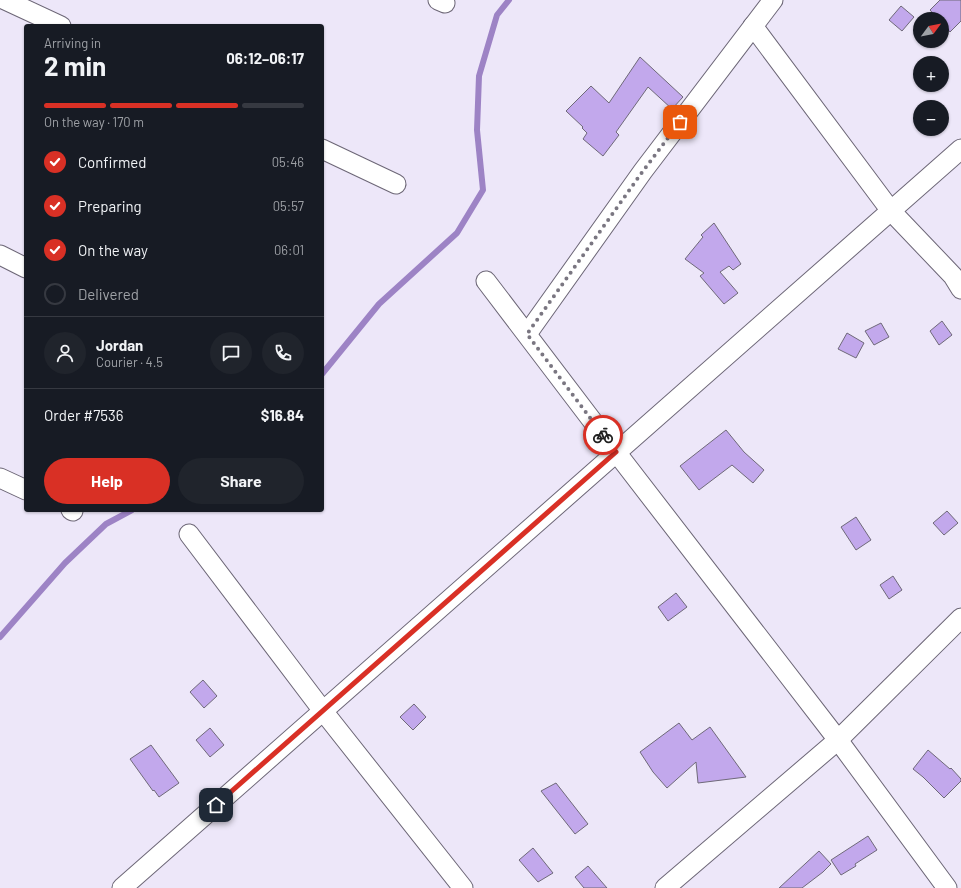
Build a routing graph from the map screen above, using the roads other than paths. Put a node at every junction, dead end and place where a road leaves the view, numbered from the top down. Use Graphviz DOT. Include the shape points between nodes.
graph roads {
  1 [pos="5,0"];
  2 [pos="773,0"];
  3 [pos="57,24"];
  4 [pos="753,26"];
  5 [pos="961,149"];
  6 [pos="324,150"];
  7 [pos="396,184"];
  8 [pos="891,211"];
  9 [pos="0,255"];
  10 [pos="24,267"];
  11 [pos="486,281"];
  12 [pos="961,289"];
  13 [pos="527,334"];
  14 [pos="616,452"];
  15 [pos="0,478"];
  16 [pos="24,489"];
  17 [pos="189,534"];
  18 [pos="961,618"];
  19 [pos="323,711"];
  20 [pos="838,740"];
  21 [pos="122,888"];
  22 [pos="463,888"];
  23 [pos="665,888"];
  24 [pos="947,888"];
  1 -- 3 [label="street"];
  2 -- 4 [label="street"];
  4 -- 8 [label="street"];
  4 -- 13 [label="street" via="643,171"];
  5 -- 8 [label="street"];
  6 -- 7 [label="street"];
  8 -- 12 [label="street" via="953,276"];
  8 -- 14 [label="street"];
  9 -- 10 [label="street"];
  11 -- 13 [label="street"];
  13 -- 14 [label="street"];
  14 -- 19 [label="street"];
  14 -- 20 [label="street"];
  15 -- 16 [label="street"];
  17 -- 19 [label="street"];
  18 -- 20 [label="street"];
  19 -- 21 [label="street"];
  19 -- 22 [label="street"];
  20 -- 23 [label="street"];
  20 -- 24 [label="street"];
}
